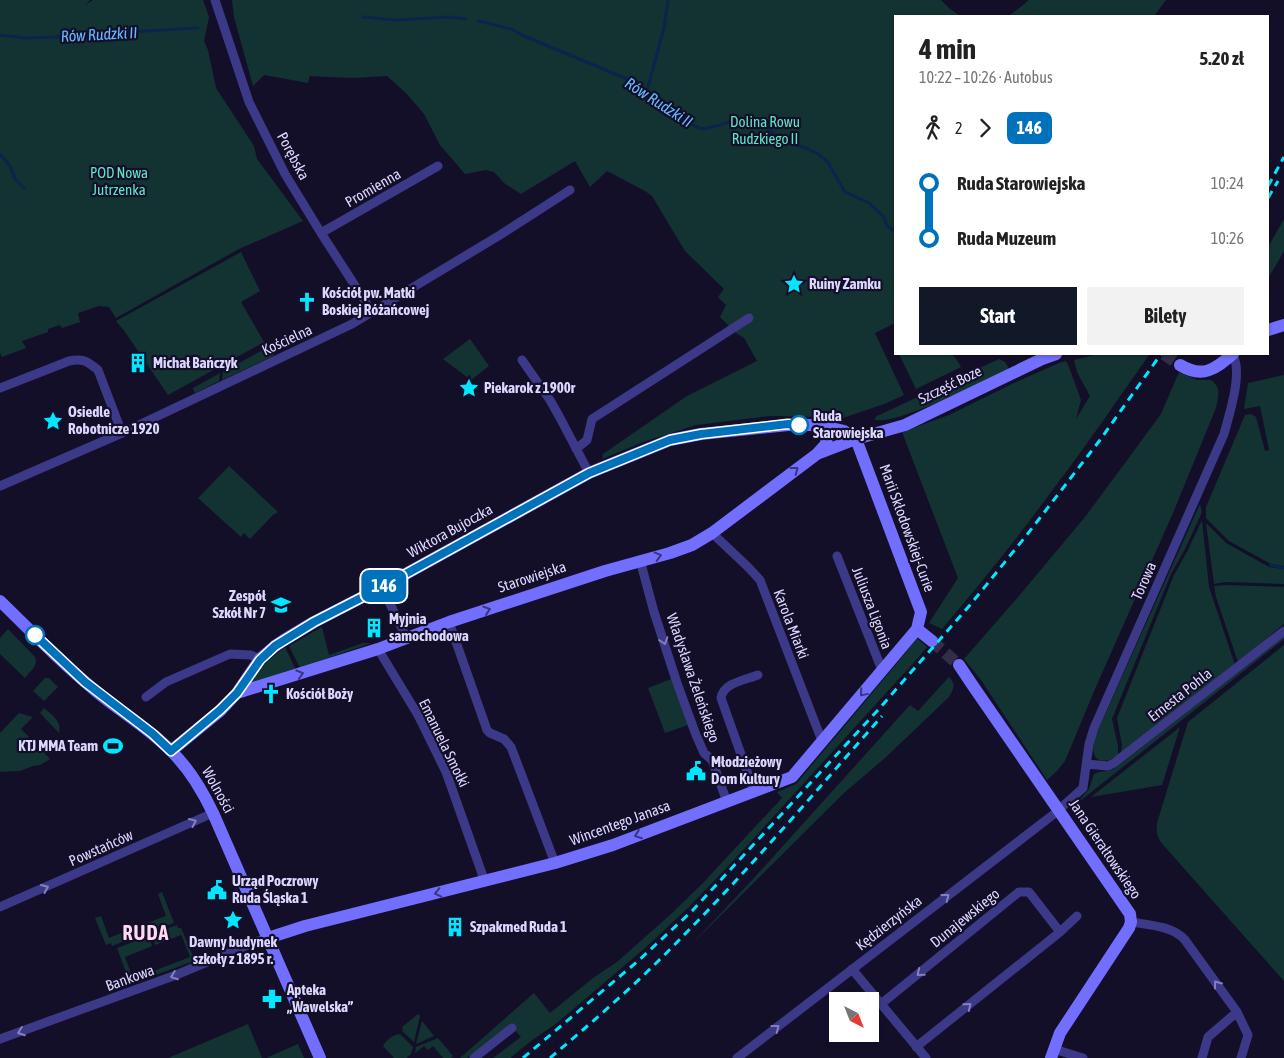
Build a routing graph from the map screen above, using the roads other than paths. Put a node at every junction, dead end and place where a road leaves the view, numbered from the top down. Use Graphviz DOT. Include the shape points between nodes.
graph roads {
  1 [pos="215,0"];
  2 [pos="438,166"];
  3 [pos="570,190"];
  4 [pos="321,233"];
  5 [pos="372,312"];
  6 [pos="749,318"];
  7 [pos="1284,325"];
  8 [pos="1269,330"];
  9 [pos="1053,355"];
  10 [pos="1231,355"];
  11 [pos="1232,355"];
  12 [pos="522,360"];
  13 [pos="1180,365"];
  14 [pos="0,388"];
  15 [pos="828,427"];
  16 [pos="122,433"];
  17 [pos="856,439"];
  18 [pos="576,449"];
  19 [pos="817,454"];
  20 [pos="589,473"];
  21 [pos="0,486"];
  22 [pos="712,533"];
  23 [pos="837,556"];
  24 [pos="640,560"];
  25 [pos="382,587"];
  26 [pos="0,601"];
  27 [pos="449,622"];
  28 [pos="917,629"];
  29 [pos="1284,631"];
  30 [pos="406,637"];
  31 [pos="932,641"];
  32 [pos="378,649"];
  33 [pos="260,660"];
  34 [pos="959,665"];
  35 [pos="882,670"];
  36 [pos="758,675"];
  37 [pos="237,693"];
  38 [pos="146,697"];
  39 [pos="822,741"];
  40 [pos="171,751"];
  41 [pos="1087,764"];
  42 [pos="754,791"];
  43 [pos="727,802"];
  44 [pos="1059,810"];
  45 [pos="213,814"];
  46 [pos="555,863"];
  47 [pos="485,882"];
  48 [pos="0,907"];
  49 [pos="1077,916"];
  50 [pos="1131,922"];
  51 [pos="1060,932"];
  52 [pos="268,938"];
  53 [pos="852,969"];
  54 [pos="881,1004"];
  55 [pos="1237,1012"];
  56 [pos="512,1028"];
  57 [pos="0,1039"];
  58 [pos="916,1047"];
  59 [pos="1053,1054"];
  60 [pos="320,1058"];
  61 [pos="474,1058"];
  62 [pos="737,1058"];
  63 [pos="926,1058"];
  64 [pos="1083,1058"];
  65 [pos="1202,1058"];
  66 [pos="1241,1058"];
  1 -- 4 [label="street, Porębska" via="248,102"];
  2 -- 4 [label="street, Promienna"];
  3 -- 5 [label="street, Kościelna"];
  4 -- 5 [label="street, Porębska"];
  5 -- 16 [label="street, Kościelna"];
  6 -- 18 [label="street" via="592,419 587,440"];
  7 -- 8 [label="street"];
  9 -- 17 [label="street, Szczęść Boze" via="905,425"];
  10 -- 13 [label="street" via="1216,368 1201,373"];
  11 -- 41 [label="street, Torowa" via="1236,374 1224,434 1094,728"];
  12 -- 18 [label="street" via="560,416"];
  14 -- 16 [label="street" via="80,359 98,370"];
  15 -- 17 [label="street, Wiktora Bujoczka" via="844,431"];
  15 -- 19 [label="street, Starowiejska" via="827,440"];
  15 -- 20 [label="street, Wiktora Bujoczka" via="788,424 701,434 670,440"];
  16 -- 21 [label="street, Kościelna"];
  17 -- 19 [label="street, Starowiejska"];
  17 -- 28 [label="street, Marii Skłodowskiej-Curie" via="921,612"];
  18 -- 20 [label="street"];
  22 -- 19 [label="street, Starowiejska, one-way"];
  20 -- 25 [label="street, Wiktora Bujoczka"];
  24 -- 22 [label="street, Starowiejska, one-way" via="692,545"];
  22 -- 39 [label="street, Karola Miarki" via="760,580"];
  23 -- 35 [label="street, Juliusza Ligonia"];
  27 -- 24 [label="street, Starowiejska, one-way"];
  24 -- 43 [label="street, Władysława Żeleńskiego, one-way" via="677,683 696,735 704,753 712,760"];
  25 -- 30 [label="street"];
  25 -- 33 [label="street, Wiktora Bujoczka" via="314,622 275,646"];
  26 -- 40 [label="street, Wolności" via="85,682"];
  27 -- 30 [label="street, Starowiejska"];
  27 -- 46 [label="street" via="487,730 511,746"];
  28 -- 31 [label="street"];
  28 -- 35 [label="street, Wincentego Janasa"];
  29 -- 41 [label="street, Ernesta Pohla" via="1114,763 1108,766"];
  30 -- 32 [label="street, Starowiejska"];
  37 -- 32 [label="street, Starowiejska, one-way"];
  32 -- 47 [label="street, Emanuela Smołki" via="418,715 446,772"];
  33 -- 37 [label="street, Wiktora Bujoczka"];
  33 -- 38 [label="street" via="251,655 230,654 166,682"];
  34 -- 44 [label="street, Jana Gierałtowskiego"];
  35 -- 39 [label="street, Wincentego Janasa, one-way"];
  36 -- 42 [label="street, Władysława Żeleńskiego" via="729,686 721,694"];
  37 -- 40 [label="street, Wiktora Bujoczka"];
  39 -- 42 [label="street, Wincentego Janasa" via="792,777"];
  40 -- 45 [label="street, Wolności" via="196,780"];
  41 -- 44 [label="street, Torowa" via="1083,788"];
  42 -- 43 [label="street, Wincentego Janasa"];
  43 -- 46 [label="street, Wincentego Janasa, one-way"];
  44 -- 50 [label="street, Jana Gierałtowskiego" via="1126,907"];
  53 -- 44 [label="street, Kędzierzyńska, one-way"];
  48 -- 45 [label="street, Powstańców, one-way"];
  45 -- 52 [label="street, Wolności"];
  46 -- 47 [label="street, Wincentego Janasa"];
  47 -- 52 [label="street, Wincentego Janasa, one-way"];
  49 -- 51 [label="street"];
  55 -- 50 [label="street, one-way" via="1182,936 1174,931"];
  50 -- 59 [label="street, Jana Gierałtowskiego" via="1060,1033"];
  51 -- 54 [label="street, Dunajewskiego, one-way" via="1029,892 1019,892"];
  58 -- 51 [label="street, one-way"];
  52 -- 57 [label="street, Bankowa, one-way"];
  52 -- 60 [label="street, Wolności"];
  53 -- 54 [label="street"];
  62 -- 53 [label="street, Kędzierzyńska, one-way"];
  54 -- 58 [label="street"];
  55 -- 65 [label="street" via="1208,1037"];
  55 -- 66 [label="street" via="1248,1035"];
  56 -- 61 [label="street"];
  58 -- 63 [label="street"];
  59 -- 64 [label="street"];
}
